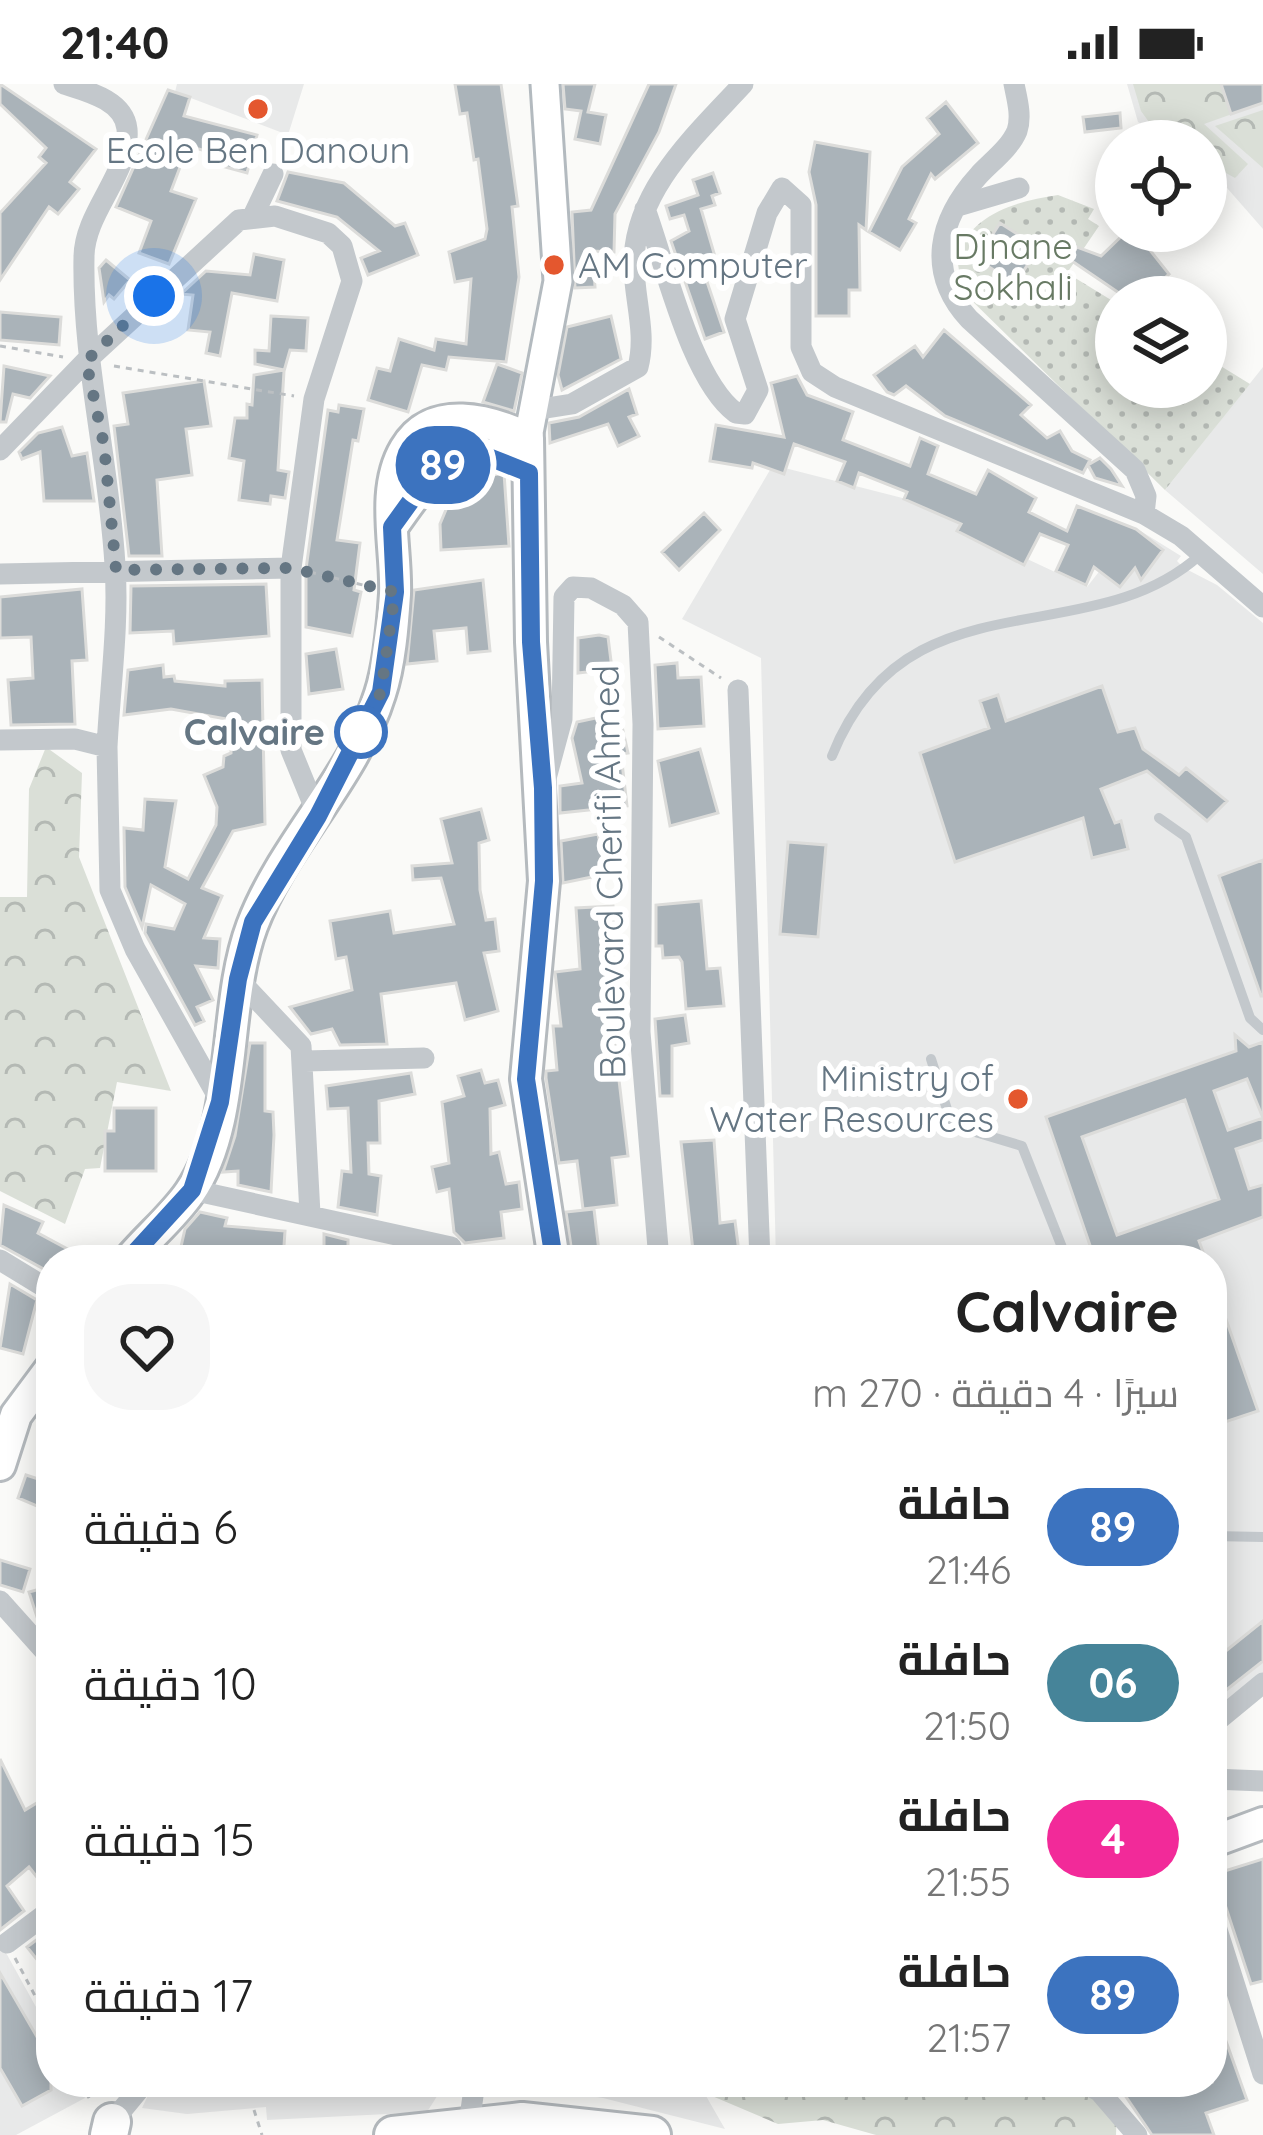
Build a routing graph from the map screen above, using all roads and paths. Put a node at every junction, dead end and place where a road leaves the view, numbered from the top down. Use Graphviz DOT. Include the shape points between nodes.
graph roads {
  1 [pos="64,84"];
  2 [pos="544,84"];
  3 [pos="743,84"];
  4 [pos="1014,84"];
  5 [pos="273,174"];
  6 [pos="1019,188"];
  7 [pos="958,206"];
  8 [pos="644,209"];
  9 [pos="254,214"];
  10 [pos="0,346"];
  11 [pos="86,361"];
  12 [pos="314,399"];
  13 [pos="530,444"];
  14 [pos="0,450"];
  15 [pos="1144,514"];
  16 [pos="392,527"];
  17 [pos="1200,555"];
  18 [pos="291,568"];
  19 [pos="116,570"];
  20 [pos="0,574"];
  21 [pos="395,592"];
  22 [pos="1263,607"];
  23 [pos="638,622"];
  24 [pos="738,690"];
  25 [pos="0,740"];
  26 [pos="107,747"];
  27 [pos="832,756"];
  28 [pos="543,788"];
  29 [pos="318,816"];
  30 [pos="1159,818"];
  31 [pos="238,979"];
  32 [pos="1263,1030"];
  33 [pos="424,1058"];
  34 [pos="931,1059"];
  35 [pos="305,1061"];
  36 [pos="220,1102"];
  37 [pos="192,1190"];
  38 [pos="310,1214"];
  39 [pos="142,1245"];
  40 [pos="442,1245"];
  41 [pos="552,1245"];
  42 [pos="658,1245"];
  43 [pos="759,1245"];
  44 [pos="1061,1245"];
  45 [pos="0,1260"];
  46 [pos="36,1282"];
  47 [pos="36,1388"];
  48 [pos="0,1465"];
  49 [pos="1227,1536"];
  50 [pos="1263,1537"];
  51 [pos="0,1601"];
  52 [pos="36,1641"];
  53 [pos="1263,1683"];
  54 [pos="1227,1707"];
  55 [pos="1227,1780"];
  56 [pos="1263,1781"];
  57 [pos="1263,1823"];
  58 [pos="1227,1836"];
  59 [pos="36,1922"];
  60 [pos="8,1943"];
  61 [pos="1227,1960"];
  62 [pos="36,1997"];
  63 [pos="1259,2046"];
  64 [pos="1263,2074"];
  65 [pos="135,2097"];
  66 [pos="473,2097"];
  67 [pos="1105,2097"];
  68 [pos="254,2110"];
  69 [pos="470,2123"];
  70 [pos="111,2131"];
  71 [pos="262,2135"];
  72 [pos="393,2135"];
  73 [pos="652,2135"];
  74 [pos="1137,2135"];
  1 -- 11 [label="street" via="114,105 127,130 86,233"];
  2 -- 13 [label="main road" via="558,281"];
  3 -- 8 [label="street" via="689,141"];
  4 -- 7 [label="street" via="1015,136"];
  5 -- 9 [label="street"];
  6 -- 7 [label="street"];
  7 -- 15 [label="street" via="940,255 947,295 1135,470"];
  8 -- 13 [label="street" via="634,267 638,367 572,404"];
  8 -- 15 [label="street" via="706,374 736,413 745,414 758,390 735,320 782,188 801,205 801,347 812,372"];
  9 -- 11 [label="street" via="223,230"];
  9 -- 12 [label="street" via="308,222 342,246 349,262 352,281"];
  10 -- 11 [label="path"];
  11 -- 12 [label="path"];
  11 -- 14 [label="street"];
  11 -- 19 [label="street"];
  12 -- 18 [label="street"];
  13 -- 16 [label="main road" via="460,456 431,473"];
  13 -- 16 [label="main road" via="465,418 429,427 403,452"];
  13 -- 28 [label="main road" via="531,642"];
  15 -- 17 [label="street"];
  16 -- 21 [label="main road"];
  17 -- 22 [label="street"];
  17 -- 27 [label="lane" via="1158,587 925,647 848,715"];
  18 -- 19 [label="street"];
  18 -- 21 [label="path"];
  18 -- 29 [label="street" via="291,750"];
  19 -- 20 [label="street"];
  19 -- 26 [label="street"];
  21 -- 29 [label="main road" via="381,692"];
  23 -- 24 [label="path"];
  23 -- 28 [label="street, Boulevard Cherifi Ahmed" via="592,588 573,587 564,597 562,719"];
  23 -- 42 [label="street, Boulevard Cherifi Ahmed" via="640,1032"];
  24 -- 43 [label="street"];
  25 -- 26 [label="street"];
  26 -- 36 [label="street" via="105,853 119,918"];
  28 -- 41 [label="main road" via="544,881 526,1079"];
  29 -- 31 [label="main road" via="253,922"];
  30 -- 32 [label="lane" via="1186,836 1250,1018"];
  31 -- 35 [label="street" via="287,1026"];
  31 -- 36 [label="main road"];
  33 -- 35 [label="street"];
  34 -- 44 [label="lane" via="952,1125 1022,1146"];
  35 -- 38 [label="street"];
  36 -- 37 [label="main road"];
  37 -- 38 [label="street"];
  37 -- 39 [label="main road"];
  38 -- 40 [label="street"];
  45 -- 46 [label="street"];
  47 -- 48 [label="main road" via="16,1415"];
  49 -- 50 [label="lane"];
  51 -- 52 [label="street"];
  53 -- 54 [label="street"];
  55 -- 56 [label="street"];
  57 -- 58 [label="main road"];
  59 -- 60 [label="street"];
  60 -- 62 [label="path"];
  61 -- 63 [label="street"];
  63 -- 64 [label="street"];
  65 -- 70 [label="street"];
  66 -- 69 [label="street"];
  67 -- 74 [label="street"];
  68 -- 71 [label="path"];
  69 -- 72 [label="highway"];
  69 -- 73 [label="highway"];
}
